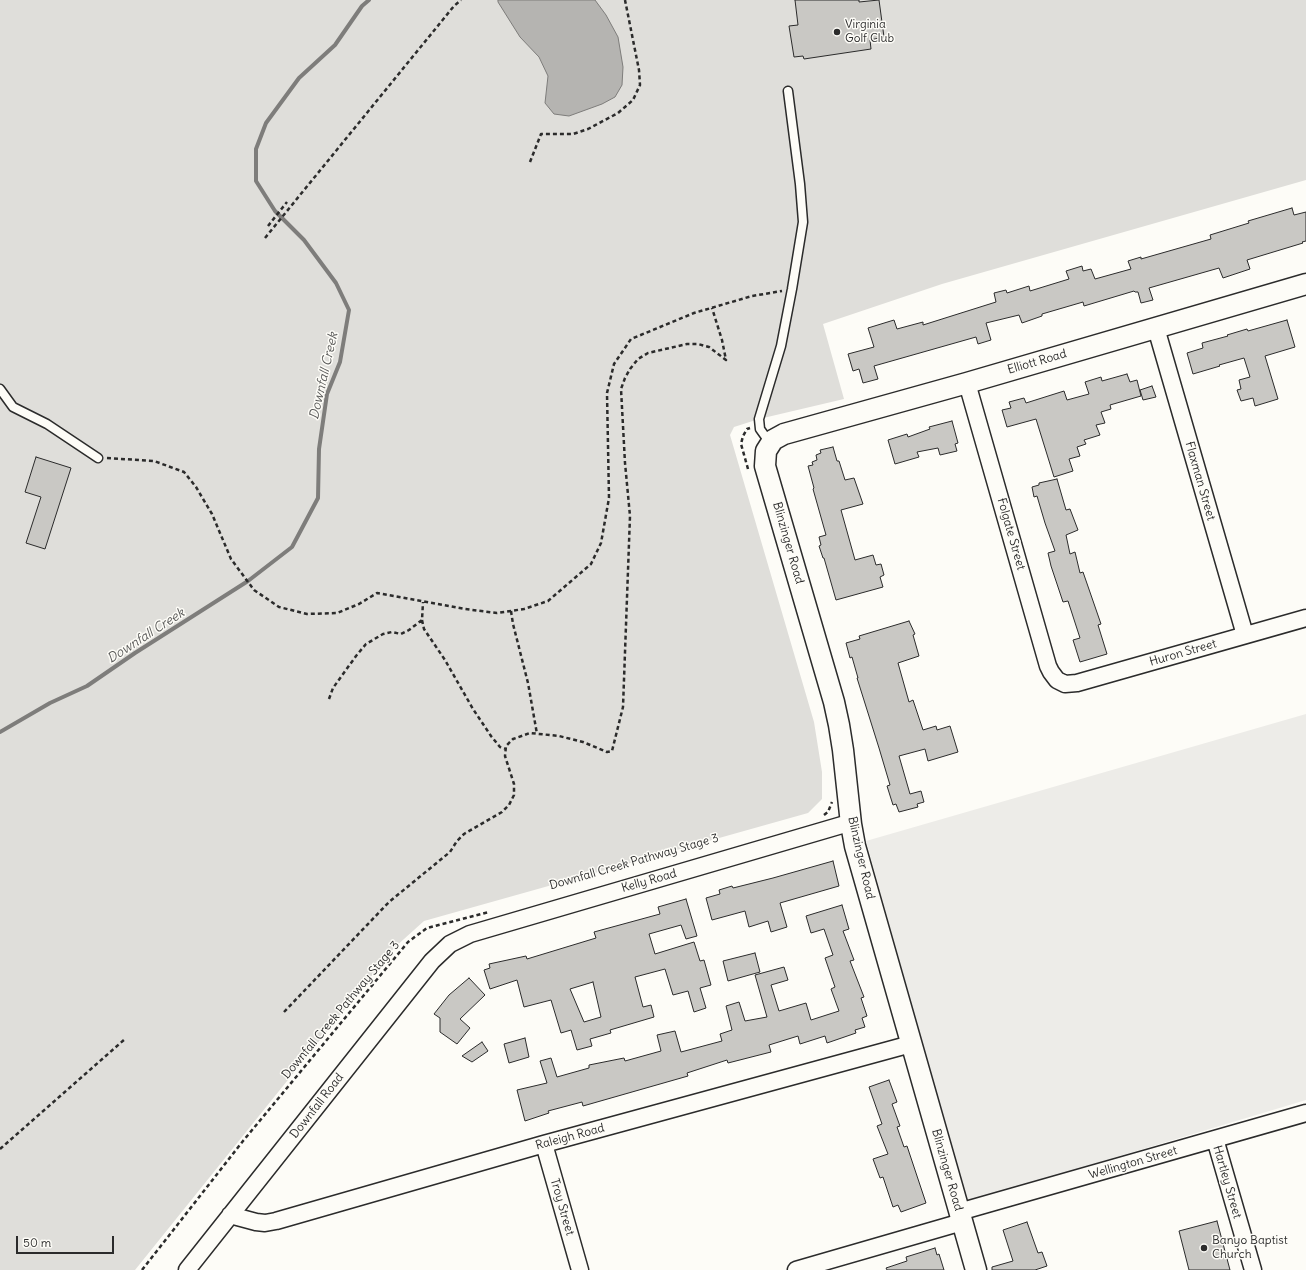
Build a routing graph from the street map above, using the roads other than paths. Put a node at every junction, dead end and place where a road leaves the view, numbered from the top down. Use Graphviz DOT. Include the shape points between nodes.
graph roads {
  1 [pos="788,91"];
  2 [pos="1306,284"];
  3 [pos="1156,328"];
  4 [pos="967,383"];
  5 [pos="0,389"];
  6 [pos="770,444"];
  7 [pos="98,458"];
  8 [pos="1306,618"];
  9 [pos="1245,635"];
  10 [pos="1060,682"];
  11 [pos="851,824"];
  12 [pos="450,944"];
  13 [pos="911,1044"];
  14 [pos="1306,1113"];
  15 [pos="1215,1139"];
  16 [pos="544,1144"];
  17 [pos="230,1215"];
  18 [pos="960,1217"];
  19 [pos="186,1270"];
  20 [pos="580,1270"];
  21 [pos="796,1270"];
  22 [pos="976,1270"];
  23 [pos="1253,1270"];
  1 -- 6 [label="lane" via="803,222 780,346 759,419 760,429"];
  2 -- 3 [label="street, Elliott Road"];
  3 -- 4 [label="street, Elliott Road"];
  3 -- 9 [label="street, Flaxman Street"];
  4 -- 6 [label="street, Elliott Road" via="784,434"];
  4 -- 10 [label="street, Folgate Street" via="1048,666"];
  5 -- 7 [label="lane" via="13,407 47,424"];
  6 -- 11 [label="street, Blinzinger Road" via="765,456 765,466 834,702 843,750"];
  8 -- 9 [label="street, Huron Street"];
  9 -- 10 [label="street, Huron Street" via="1077,683"];
  11 -- 12 [label="street, Kelly Road" via="470,934"];
  11 -- 13 [label="street, Blinzinger Road"];
  12 -- 17 [label="street, Downfall Road" via="432,961"];
  13 -- 16 [label="street, Raleigh Road"];
  13 -- 18 [label="street, Blinzinger Road"];
  14 -- 15 [label="street, Wellington Street"];
  15 -- 18 [label="street, Wellington Street"];
  15 -- 23 [label="street, Hartley Street"];
  16 -- 17 [label="street, Raleigh Road" via="276,1221 256,1222"];
  16 -- 20 [label="street, Troy Street"];
  17 -- 19 [label="street, Downfall Road"];
  18 -- 21 [label="street, Wellington Street"];
  18 -- 22 [label="street, Blinzinger Road"];
}
